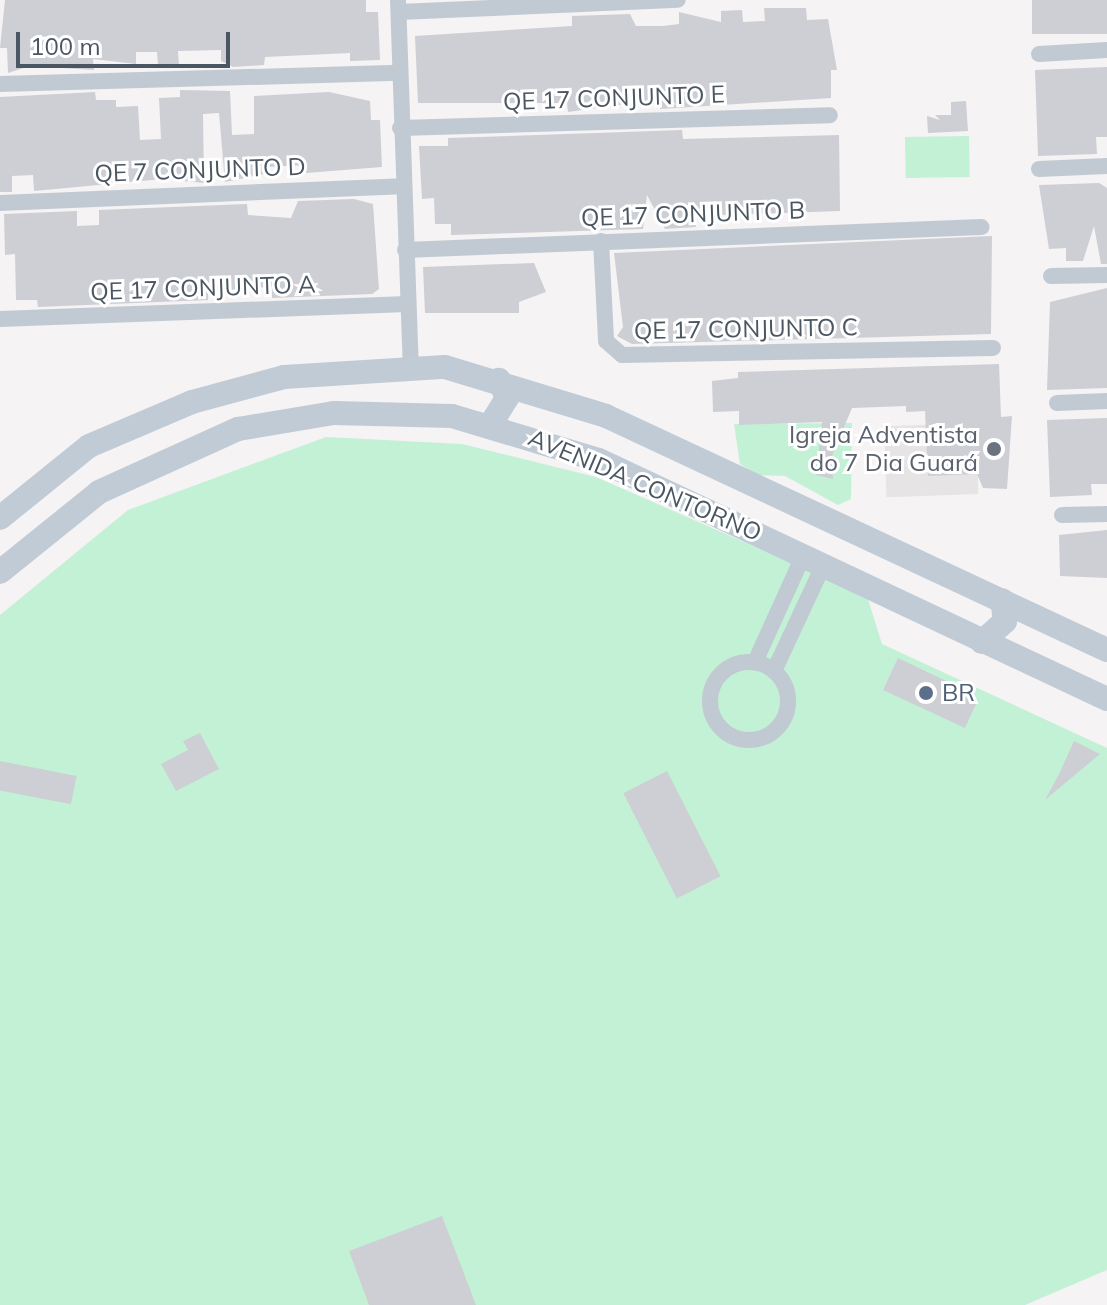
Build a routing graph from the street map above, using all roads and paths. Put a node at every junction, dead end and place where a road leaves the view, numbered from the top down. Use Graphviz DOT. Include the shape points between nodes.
graph roads {
  1 [pos="678,0"];
  2 [pos="398,6"];
  3 [pos="1107,50"];
  4 [pos="1039,54"];
  5 [pos="399,73"];
  6 [pos="0,84"];
  7 [pos="830,115"];
  8 [pos="400,128"];
  9 [pos="1107,166"];
  10 [pos="1039,169"];
  11 [pos="402,186"];
  12 [pos="0,203"];
  13 [pos="982,227"];
  14 [pos="601,241"];
  15 [pos="405,250"];
  16 [pos="1107,275"];
  17 [pos="1051,276"];
  18 [pos="408,304"];
  19 [pos="0,319"];
  20 [pos="993,348"];
  21 [pos="411,365"];
  22 [pos="333,371"];
  23 [pos="499,380"];
  24 [pos="1107,401"];
  25 [pos="1057,403"];
  26 [pos="334,413"];
  27 [pos="492,422"];
  28 [pos="745,481"];
  29 [pos="1107,514"];
  30 [pos="1062,515"];
  31 [pos="0,518"];
  32 [pos="725,518"];
  33 [pos="814,559"];
  34 [pos="0,572"];
  35 [pos="1002,600"];
  36 [pos="982,642"];
  37 [pos="1107,650"];
  38 [pos="755,662"];
  39 [pos="774,671"];
  40 [pos="1107,699"];
  1 -- 2 [label="street"];
  2 -- 5 [label="street"];
  3 -- 4 [label="street"];
  5 -- 6 [label="street"];
  5 -- 8 [label="street"];
  7 -- 8 [label="street, QE 17 CONJUNTO E"];
  8 -- 11 [label="street"];
  9 -- 10 [label="street"];
  11 -- 12 [label="street, QE 7 CONJUNTO D"];
  11 -- 15 [label="street"];
  13 -- 14 [label="street, QE 17 CONJUNTO B"];
  14 -- 15 [label="street, QE 17 CONJUNTO B"];
  14 -- 20 [label="street, QE 17 CONJUNTO C" via="606,341 622,355"];
  15 -- 18 [label="street"];
  16 -- 17 [label="street"];
  18 -- 19 [label="street, QE 17 CONJUNTO A"];
  18 -- 21 [label="street"];
  21 -- 22 [label="main road, AVENIDA CONTORNO"];
  21 -- 23 [label="main road, AVENIDA CONTORNO"];
  22 -- 26 [label="main road" via="320,395"];
  22 -- 31 [label="main road, AVENIDA CONTORNO" via="240,387 155,416 67,461"];
  23 -- 27 [label="main road" via="507,398"];
  23 -- 28 [label="main road, AVENIDA CONTORNO" via="606,416"];
  24 -- 25 [label="street"];
  26 -- 27 [label="main road, AVENIDA CONTORNO"];
  26 -- 34 [label="main road, AVENIDA CONTORNO" via="238,429 152,463 54,523"];
  27 -- 32 [label="main road, AVENIDA CONTORNO" via="599,460"];
  28 -- 32 [label="main road" via="720,496"];
  28 -- 35 [label="main road, AVENIDA CONTORNO"];
  29 -- 30 [label="street"];
  32 -- 33 [label="main road, AVENIDA CONTORNO"];
  33 -- 36 [label="main road, AVENIDA CONTORNO"];
  33 -- 38 [label="street"];
  33 -- 39 [label="street"];
  35 -- 36 [label="main road" via="1000,631"];
  35 -- 37 [label="main road, AVENIDA CONTORNO"];
  36 -- 40 [label="main road, AVENIDA CONTORNO"];
  38 -- 39 [label="street"];
  38 -- 39 [label="street" via="722,672 710,694 714,719 731,737 756,740 778,728 788,693"];
}
